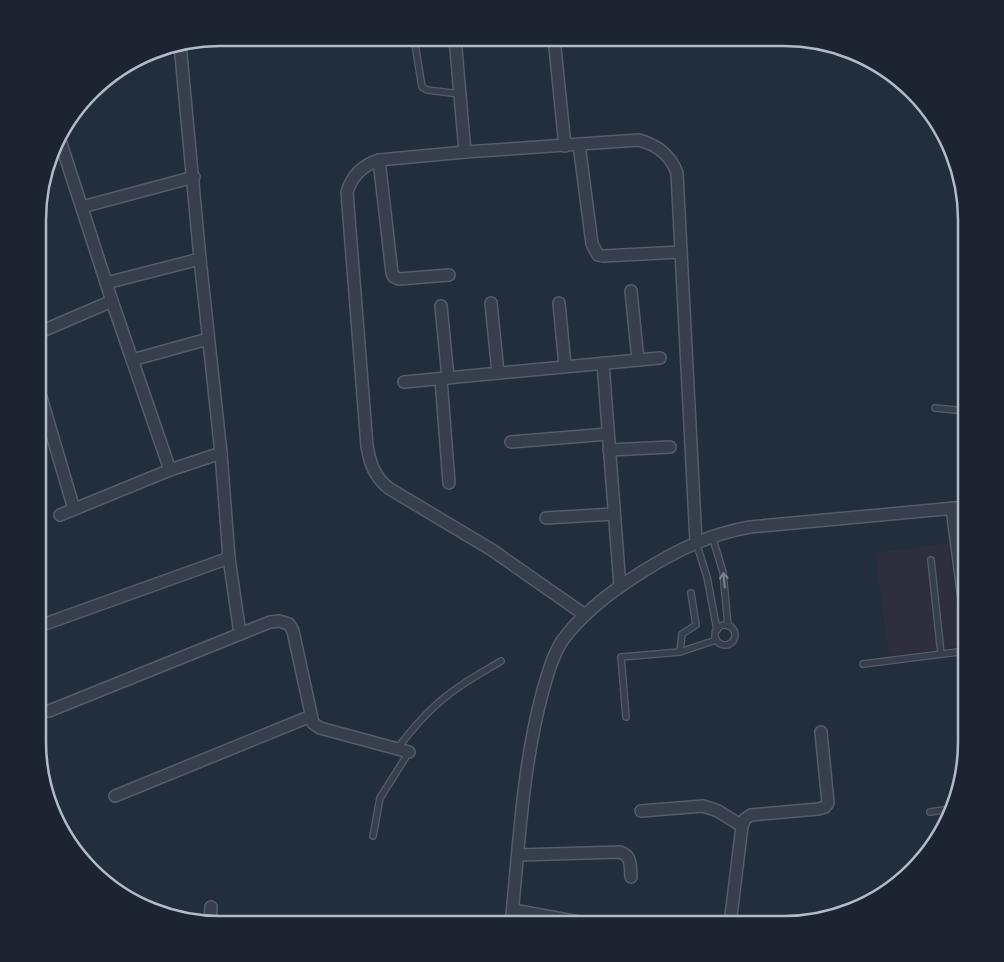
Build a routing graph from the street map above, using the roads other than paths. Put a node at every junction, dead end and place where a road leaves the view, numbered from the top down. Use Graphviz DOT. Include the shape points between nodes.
graph roads {
  1 [pos="415,46"];
  2 [pos="456,46"];
  3 [pos="555,47"];
  4 [pos="181,51"];
  5 [pos="460,94"];
  6 [pos="579,144"];
  7 [pos="565,146"];
  8 [pos="62,147"];
  9 [pos="465,152"];
  10 [pos="379,160"];
  11 [pos="194,176"];
  12 [pos="82,207"];
  13 [pos="681,252"];
  14 [pos="200,259"];
  15 [pos="449,275"];
  16 [pos="106,283"];
  17 [pos="631,291"];
  18 [pos="112,301"];
  19 [pos="491,303"];
  20 [pos="559,303"];
  21 [pos="441,306"];
  22 [pos="46,329"];
  23 [pos="208,339"];
  24 [pos="660,358"];
  25 [pos="132,360"];
  26 [pos="638,360"];
  27 [pos="603,363"];
  28 [pos="565,366"];
  29 [pos="498,373"];
  30 [pos="444,378"];
  31 [pos="404,382"];
  32 [pos="935,408"];
  33 [pos="957,410"];
  34 [pos="46,419"];
  35 [pos="608,434"];
  36 [pos="511,442"];
  37 [pos="670,447"];
  38 [pos="610,450"];
  39 [pos="221,453"];
  40 [pos="170,470"];
  41 [pos="449,483"];
  42 [pos="952,508"];
  43 [pos="957,508"];
  44 [pos="74,510"];
  45 [pos="614,514"];
  46 [pos="60,515"];
  47 [pos="546,518"];
  48 [pos="712,536"];
  49 [pos="696,542"];
  50 [pos="957,546"];
  51 [pos="229,558"];
  52 [pos="930,560"];
  53 [pos="620,587"];
  54 [pos="691,594"];
  55 [pos="585,615"];
  56 [pos="47,623"];
  57 [pos="728,626"];
  58 [pos="717,630"];
  59 [pos="240,634"];
  60 [pos="716,640"];
  61 [pos="680,652"];
  62 [pos="957,652"];
  63 [pos="941,654"];
  64 [pos="501,661"];
  65 [pos="863,664"];
  66 [pos="49,711"];
  67 [pos="311,716"];
  68 [pos="626,717"];
  69 [pos="821,732"];
  70 [pos="397,749"];
  71 [pos="410,752"];
  72 [pos="115,796"];
  73 [pos="641,811"];
  74 [pos="944,811"];
  75 [pos="930,812"];
  76 [pos="742,826"];
  77 [pos="373,836"];
  78 [pos="518,855"];
  79 [pos="631,877"];
  80 [pos="211,907"];
  81 [pos="513,910"];
  82 [pos="211,915"];
  83 [pos="512,915"];
  84 [pos="540,915"];
  85 [pos="731,915"];
  1 -- 5 [label="lane" via="422,87"];
  2 -- 5 [label="street"];
  3 -- 7 [label="street"];
  4 -- 11 [label="street"];
  5 -- 9 [label="street"];
  6 -- 7 [label="street"];
  6 -- 13 [label="street" via="638,140 656,146 670,158 677,173"];
  6 -- 13 [label="street" via="592,244 598,255"];
  7 -- 9 [label="street"];
  8 -- 12 [label="street"];
  9 -- 10 [label="street"];
  10 -- 15 [label="street" via="394,277"];
  10 -- 55 [label="street" via="356,174 347,192 371,466 381,483 390,490 492,550"];
  11 -- 12 [label="street"];
  11 -- 14 [label="street"];
  12 -- 16 [label="street"];
  13 -- 49 [label="street"];
  14 -- 16 [label="street"];
  14 -- 23 [label="street"];
  16 -- 18 [label="street"];
  17 -- 26 [label="street"];
  18 -- 22 [label="street"];
  18 -- 25 [label="street"];
  19 -- 29 [label="street"];
  20 -- 28 [label="street"];
  21 -- 30 [label="street"];
  23 -- 25 [label="street"];
  23 -- 39 [label="street"];
  24 -- 26 [label="street"];
  25 -- 40 [label="street"];
  26 -- 27 [label="street"];
  27 -- 28 [label="street"];
  27 -- 35 [label="street"];
  28 -- 29 [label="street"];
  29 -- 30 [label="street"];
  30 -- 31 [label="street"];
  30 -- 41 [label="street"];
  32 -- 33 [label="lane"];
  34 -- 44 [label="street"];
  35 -- 36 [label="street"];
  35 -- 38 [label="street"];
  37 -- 38 [label="street"];
  38 -- 45 [label="street"];
  39 -- 40 [label="street"];
  39 -- 51 [label="street"];
  40 -- 44 [label="street"];
  42 -- 43 [label="street"];
  42 -- 48 [label="street" via="750,527"];
  42 -- 50 [label="street"];
  44 -- 46 [label="street"];
  45 -- 47 [label="street"];
  45 -- 53 [label="street"];
  48 -- 49 [label="street"];
  57 -- 48 [label="lane, one-way" via="723,572"];
  49 -- 53 [label="street"];
  49 -- 58 [label="lane" via="707,577"];
  51 -- 56 [label="street"];
  51 -- 59 [label="street"];
  52 -- 63 [label="lane"];
  53 -- 55 [label="street"];
  54 -- 61 [label="lane" via="696,625 682,634"];
  55 -- 78 [label="street" via="562,642 548,674 538,710 527,776"];
  57 -- 58 [label="lane"];
  57 -- 60 [label="lane" via="734,632 733,640 726,645"];
  58 -- 60 [label="lane"];
  59 -- 66 [label="street"];
  59 -- 67 [label="street" via="270,622 289,624 294,631"];
  60 -- 61 [label="lane"];
  61 -- 68 [label="lane" via="622,657"];
  62 -- 63 [label="lane"];
  63 -- 65 [label="lane"];
  64 -- 70 [label="lane" via="448,694 416,724"];
  67 -- 70 [label="street" via="313,723 320,728"];
  67 -- 72 [label="street"];
  69 -- 76 [label="street" via="828,803 825,807 751,816"];
  70 -- 71 [label="street"];
  71 -- 77 [label="lane" via="380,798"];
  73 -- 76 [label="street" via="703,806"];
  74 -- 75 [label="lane"];
  76 -- 85 [label="street"];
  78 -- 79 [label="street" via="620,852 630,859"];
  78 -- 81 [label="street"];
  80 -- 82 [label="street"];
  81 -- 83 [label="street"];
  81 -- 84 [label="street"];
}
